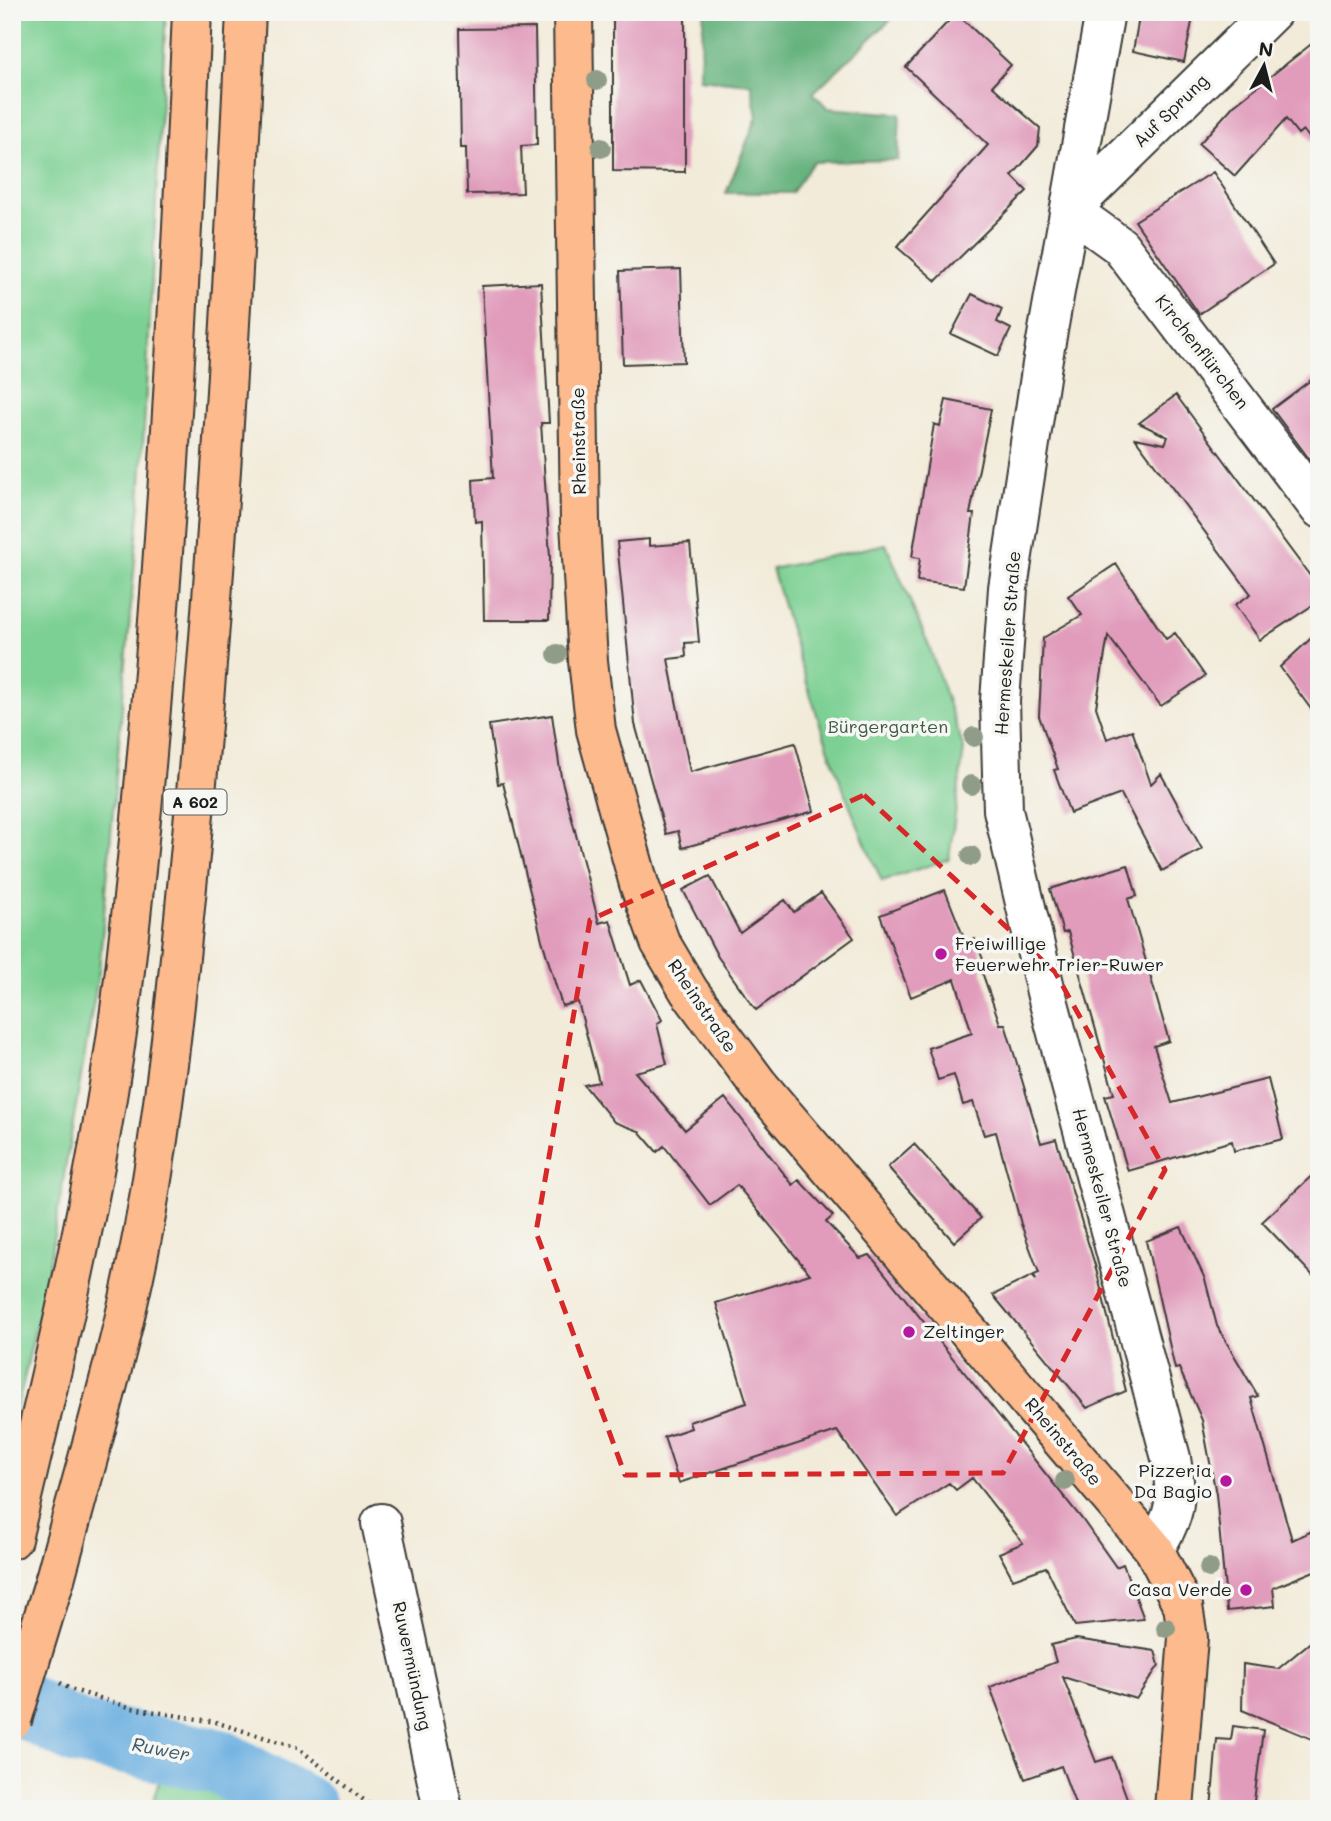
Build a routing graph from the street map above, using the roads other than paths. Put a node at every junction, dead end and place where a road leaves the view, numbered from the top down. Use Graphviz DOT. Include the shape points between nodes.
graph roads {
  1 [pos="192,12"];
  2 [pos="246,12"];
  3 [pos="572,12"];
  4 [pos="1105,12"];
  5 [pos="1272,12"];
  6 [pos="1070,210"];
  7 [pos="1319,508"];
  8 [pos="381,1523"];
  9 [pos="12,1539"];
  10 [pos="1154,1549"];
  11 [pos="12,1720"];
  12 [pos="443,1809"];
  13 [pos="1174,1809"];
  1 -- 9 [label="main road, A 602" via="158,623 125,972 65,1318"];
  2 -- 11 [label="main road, A 602, bridge" via="210,638 180,961 149,1195 112,1366"];
  3 -- 10 [label="main road, Rheinstraße" via="580,523 588,661 596,730 660,942 689,991 758,1084"];
  4 -- 6 [label="street, Hermeskeiler Straße"];
  5 -- 6 [label="street, Auf Sprung"];
  6 -- 7 [label="street, Kirchenflürchen" via="1120,246"];
  6 -- 10 [label="street, Hermeskeiler Straße" via="1008,588 1000,701 1003,810 1046,992 1171,1458 1177,1498 1171,1523"];
  8 -- 12 [label="street, Ruwermündung"];
  10 -- 13 [label="main road, Rheinstraße" via="1183,1606 1188,1638"];
}
